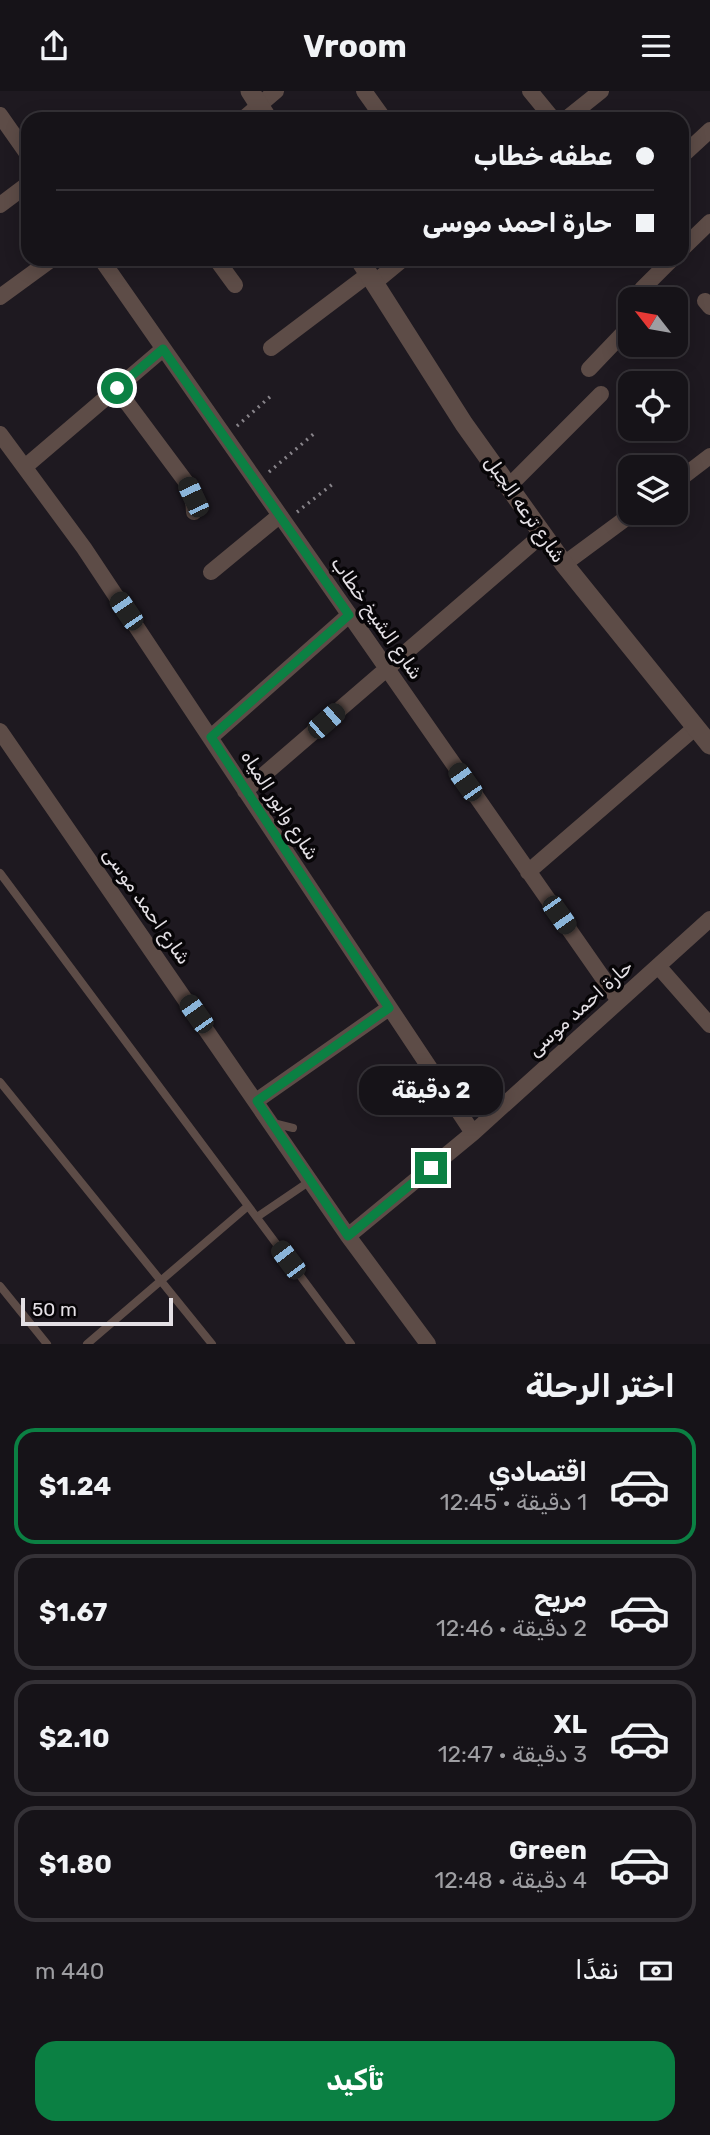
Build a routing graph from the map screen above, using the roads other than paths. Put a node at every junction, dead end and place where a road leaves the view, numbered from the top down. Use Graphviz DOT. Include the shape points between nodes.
graph roads {
  1 [pos="276,91"];
  2 [pos="364,91"];
  3 [pos="530,91"];
  4 [pos="601,91"];
  5 [pos="259,105"];
  6 [pos="379,112"];
  7 [pos="547,112"];
  8 [pos="575,112"];
  9 [pos="0,115"];
  10 [pos="710,130"];
  11 [pos="21,145"];
  12 [pos="689,150"];
  13 [pos="21,189"];
  14 [pos="0,205"];
  15 [pos="710,222"];
  16 [pos="689,242"];
  17 [pos="42,266"];
  18 [pos="105,266"];
  19 [pos="221,266"];
  20 [pos="384,266"];
  21 [pos="664,266"];
  22 [pos="367,272"];
  23 [pos="235,285"];
  24 [pos="644,287"];
  25 [pos="0,297"];
  26 [pos="618,339"];
  27 [pos="271,348"];
  28 [pos="163,349"];
  29 [pos="589,369"];
  30 [pos="117,388"];
  31 [pos="601,394"];
  32 [pos="0,434"];
  33 [pos="710,456"];
  34 [pos="26,466"];
  35 [pos="688,473"];
  36 [pos="509,486"];
  37 [pos="194,512"];
  38 [pos="282,519"];
  39 [pos="618,525"];
  40 [pos="542,534"];
  41 [pos="564,564"];
  42 [pos="211,572"];
  43 [pos="349,615"];
  44 [pos="386,669"];
  45 [pos="696,727"];
  46 [pos="0,731"];
  47 [pos="211,737"];
  48 [pos="710,745"];
  49 [pos="245,791"];
  50 [pos="0,873"];
  51 [pos="528,873"];
  52 [pos="710,919"];
  53 [pos="658,965"];
  54 [pos="619,1002"];
  55 [pos="389,1008"];
  56 [pos="710,1025"];
  57 [pos="0,1081"];
  58 [pos="257,1101"];
  59 [pos="271,1122"];
  60 [pos="293,1128"];
  61 [pos="473,1133"];
  62 [pos="310,1181"];
  63 [pos="248,1206"];
  64 [pos="257,1217"];
  65 [pos="348,1236"];
  66 [pos="161,1281"];
  67 [pos="0,1286"];
  68 [pos="47,1344"];
  69 [pos="87,1344"];
  70 [pos="212,1344"];
  71 [pos="351,1344"];
  72 [pos="428,1344"];
  1 -- 5 [label="street"];
  2 -- 6 [label="street"];
  3 -- 7 [label="street"];
  4 -- 8 [label="street"];
  9 -- 11 [label="street"];
  10 -- 12 [label="street"];
  13 -- 14 [label="street"];
  15 -- 16 [label="street"];
  17 -- 25 [label="street"];
  18 -- 28 [label="street, شارع الشيخ خطاب"];
  19 -- 23 [label="street"];
  20 -- 22 [label="street"];
  21 -- 24 [label="street"];
  22 -- 27 [label="street"];
  22 -- 36 [label="street, شارع ترعه الجبل"];
  26 -- 29 [label="street"];
  28 -- 30 [label="street"];
  28 -- 38 [label="street, شارع الشيخ خطاب"];
  30 -- 34 [label="street"];
  30 -- 37 [label="street" via="186,482"];
  31 -- 36 [label="street"];
  32 -- 34 [label="street, شارع وابور المياه"];
  33 -- 35 [label="street"];
  34 -- 47 [label="street, شارع وابور المياه"];
  36 -- 40 [label="street, شارع ترعه الجبل"];
  38 -- 42 [label="street"];
  38 -- 43 [label="street, شارع الشيخ خطاب"];
  39 -- 41 [label="street"];
  40 -- 41 [label="street, شارع ترعه الجبل"];
  40 -- 44 [label="street"];
  41 -- 45 [label="street, شارع ترعه الجبل"];
  43 -- 44 [label="street, شارع الشيخ خطاب"];
  43 -- 47 [label="street"];
  44 -- 49 [label="street"];
  44 -- 51 [label="street, شارع الشيخ خطاب"];
  45 -- 48 [label="street, شارع ترعه الجبل"];
  45 -- 51 [label="street"];
  46 -- 58 [label="street, شارع احمد موسى"];
  47 -- 49 [label="street, شارع وابور المياه"];
  49 -- 55 [label="street, شارع وابور المياه"];
  50 -- 63 [label="lane"];
  51 -- 54 [label="street, شارع الشيخ خطاب"];
  52 -- 53 [label="street, حارة احمد موسى"];
  53 -- 54 [label="street, حارة احمد موسى"];
  53 -- 56 [label="street"];
  54 -- 61 [label="street, حارة احمد موسى"];
  55 -- 58 [label="street"];
  55 -- 61 [label="street, شارع وابور المياه"];
  57 -- 66 [label="lane"];
  58 -- 59 [label="street, شارع احمد موسى"];
  59 -- 60 [label="lane"];
  59 -- 62 [label="street, شارع احمد موسى"];
  61 -- 65 [label="street, حارة احمد موسى"];
  62 -- 64 [label="lane"];
  62 -- 65 [label="street, شارع احمد موسى"];
  63 -- 64 [label="lane"];
  63 -- 66 [label="lane"];
  64 -- 71 [label="lane"];
  65 -- 72 [label="street, شارع احمد موسى"];
  66 -- 69 [label="lane"];
  66 -- 70 [label="lane"];
  67 -- 68 [label="lane"];
}
